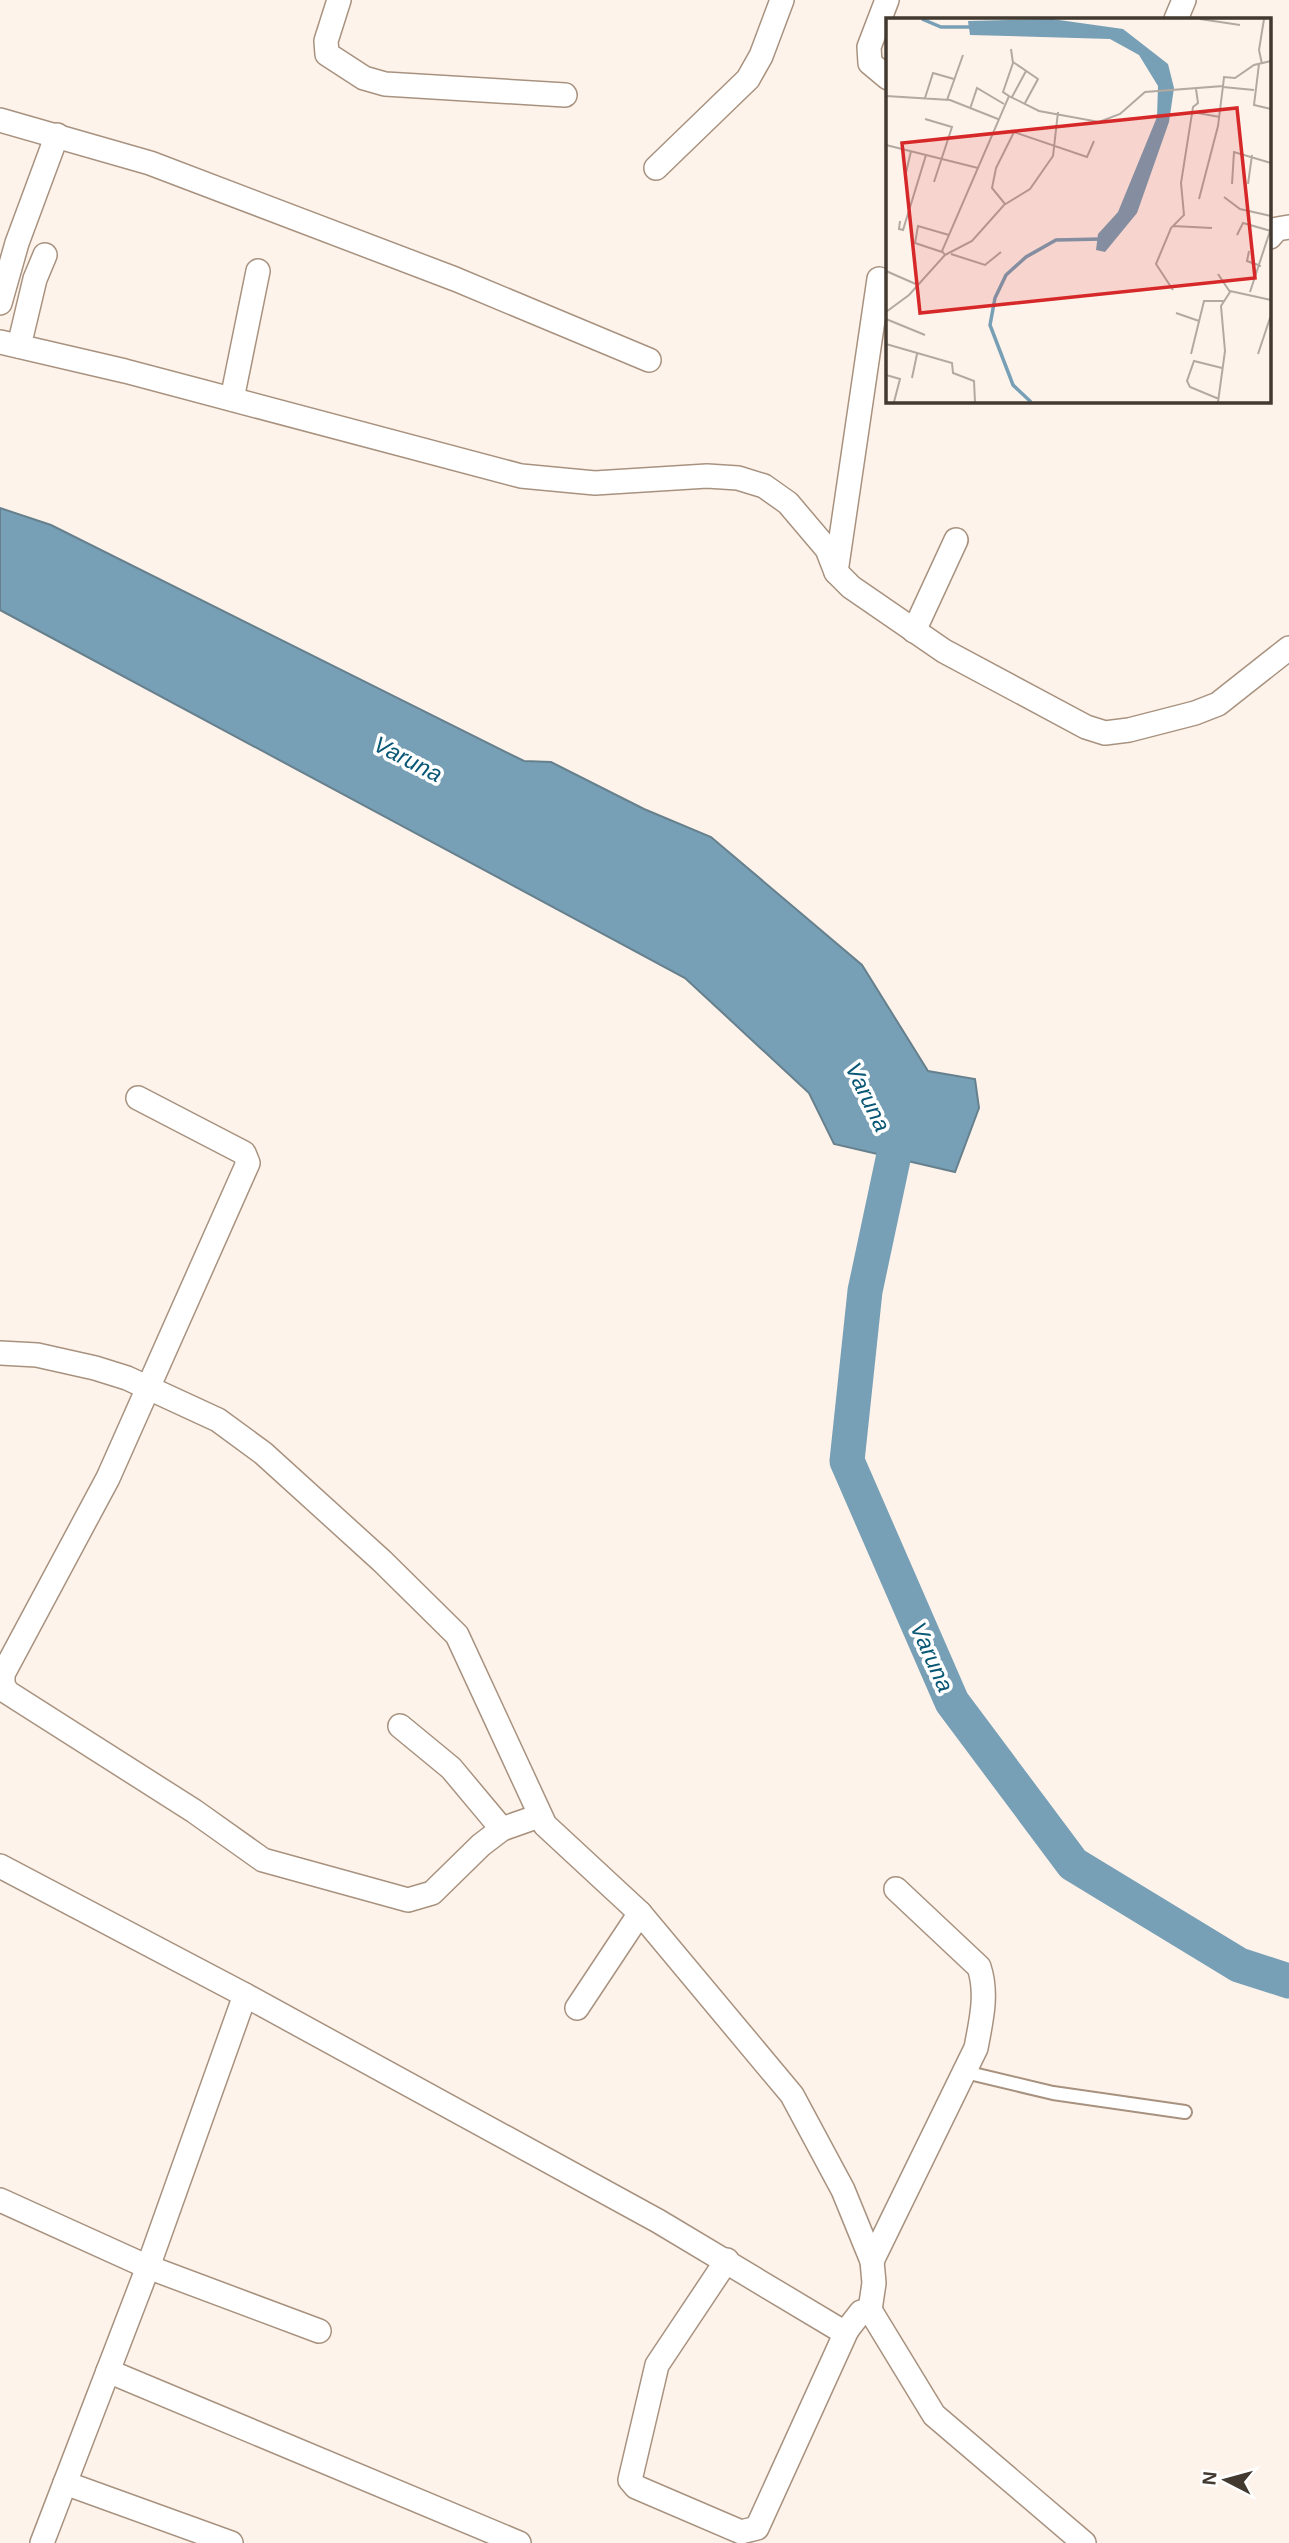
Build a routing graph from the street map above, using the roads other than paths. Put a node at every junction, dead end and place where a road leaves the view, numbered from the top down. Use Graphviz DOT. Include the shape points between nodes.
graph roads {
  1 [pos="339,0"];
  2 [pos="782,0"];
  3 [pos="887,0"];
  4 [pos="1184,0"];
  5 [pos="1176,18"];
  6 [pos="886,76"];
  7 [pos="565,95"];
  8 [pos="0,120"];
  9 [pos="57,135"];
  10 [pos="656,168"];
  11 [pos="1289,227"];
  12 [pos="1272,235"];
  13 [pos="45,255"];
  14 [pos="258,271"];
  15 [pos="879,279"];
  16 [pos="0,303"];
  17 [pos="10,344"];
  18 [pos="649,360"];
  19 [pos="232,399"];
  20 [pos="956,540"];
  21 [pos="836,572"];
  22 [pos="914,631"];
  23 [pos="1289,648"];
  24 [pos="138,1098"];
  25 [pos="0,1353"];
  26 [pos="149,1389"];
  27 [pos="400,1726"];
  28 [pos="539,1816"];
  29 [pos="502,1829"];
  30 [pos="0,1866"];
  31 [pos="896,1889"];
  32 [pos="640,1913"];
  33 [pos="245,1995"];
  34 [pos="577,2008"];
  35 [pos="965,2073"];
  36 [pos="1185,2112"];
  37 [pos="0,2200"];
  38 [pos="727,2260"];
  39 [pos="872,2261"];
  40 [pos="148,2267"];
  41 [pos="870,2309"];
  42 [pos="848,2330"];
  43 [pos="319,2332"];
  44 [pos="108,2371"];
  45 [pos="65,2483"];
  46 [pos="1079,2541"];
  47 [pos="42,2543"];
  48 [pos="231,2543"];
  49 [pos="519,2543"];
  1 -- 7 [label="street" via="326,41 327,54 364,78 407,87"];
  2 -- 10 [label="street" via="748,79"];
  3 -- 6 [label="street" via="869,47 870,63"];
  4 -- 5 [label="street"];
  8 -- 9 [label="street"];
  9 -- 16 [label="street"];
  9 -- 18 [label="street" via="150,163 284,213"];
  11 -- 12 [label="street"];
  13 -- 17 [label="street"];
  14 -- 19 [label="street"];
  15 -- 21 [label="street"];
  17 -- 19 [label="street"];
  19 -- 21 [label="street" via="521,476 595,483 738,478 764,486 788,503 827,549"];
  20 -- 22 [label="street"];
  21 -- 22 [label="street"];
  22 -- 23 [label="street" via="1086,727 1105,733 1218,704"];
  24 -- 26 [label="street" via="244,1153 248,1163"];
  25 -- 26 [label="street" via="37,1355 95,1368"];
  26 -- 28 [label="street" via="218,1420 263,1453 457,1635"];
  26 -- 29 [label="street" via="108,1478 3,1674 7,1692 263,1860 289,1870 408,1900 420,1899"];
  27 -- 29 [label="street" via="451,1768"];
  28 -- 29 [label="street"];
  28 -- 32 [label="street"];
  30 -- 33 [label="street"];
  31 -- 35 [label="street" via="979,1967 984,1982 983,2014"];
  32 -- 34 [label="street"];
  32 -- 39 [label="street" via="792,2095 843,2189"];
  33 -- 38 [label="street"];
  33 -- 40 [label="street"];
  35 -- 36 [label="lane" via="1053,2093"];
  35 -- 39 [label="street"];
  37 -- 40 [label="street"];
  38 -- 42 [label="street" via="840,2330"];
  38 -- 42 [label="street" via="657,2365 630,2480 636,2487 741,2532 757,2528"];
  39 -- 41 [label="street"];
  40 -- 43 [label="street"];
  40 -- 44 [label="street"];
  41 -- 42 [label="street" via="861,2312"];
  41 -- 46 [label="street" via="934,2415"];
  44 -- 45 [label="street"];
  44 -- 49 [label="street"];
  45 -- 47 [label="street"];
  45 -- 48 [label="street"];
}
